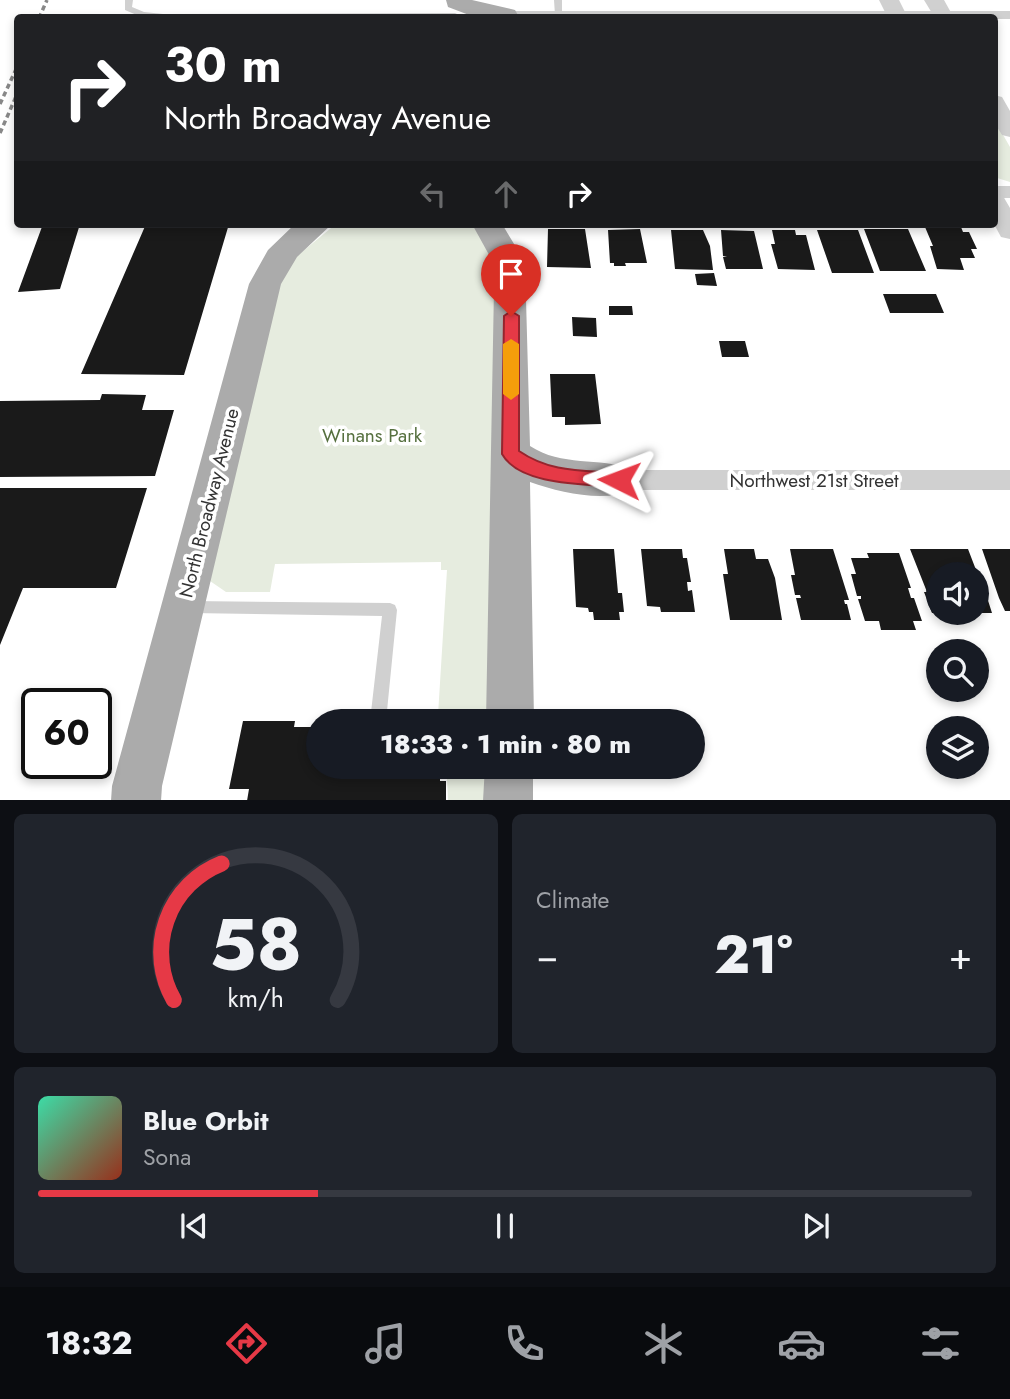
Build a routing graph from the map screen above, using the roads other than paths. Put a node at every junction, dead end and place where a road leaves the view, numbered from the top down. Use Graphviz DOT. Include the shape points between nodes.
graph roads {
  1 [pos="559,8"];
  2 [pos="456,9"];
  3 [pos="895,11"];
  4 [pos="941,11"];
  5 [pos="247,14"];
  6 [pos="500,14"];
  7 [pos="514,14"];
  8 [pos="993,14"];
  9 [pos="998,109"];
  10 [pos="1010,130"];
  11 [pos="998,208"];
  12 [pos="309,228"];
  13 [pos="488,228"];
  14 [pos="1010,231"];
  15 [pos="510,454"];
  16 [pos="619,480"];
  17 [pos="1010,480"];
  18 [pos="182,607"];
  19 [pos="379,709"];
  20 [pos="510,709"];
  21 [pos="509,779"];
  22 [pos="136,800"];
  23 [pos="508,800"];
  1 -- 3 [label="street"];
  1 -- 7 [label="street"];
  2 -- 5 [label="lane"];
  2 -- 6 [label="main road"];
  3 -- 4 [label="street"];
  4 -- 8 [label="street"];
  9 -- 10 [label="street"];
  11 -- 14 [label="street"];
  12 -- 18 [label="main road, North Broadway Avenue" via="282,254 265,284"];
  13 -- 15 [label="main road" via="509,262"];
  15 -- 16 [label="main road" via="551,475"];
  15 -- 20 [label="main road"];
  16 -- 17 [label="street, Northwest 21st Street"];
  18 -- 19 [label="lane" via="390,610"];
  18 -- 22 [label="main road, North Broadway Avenue"];
  21 -- 23 [label="main road"];
}
